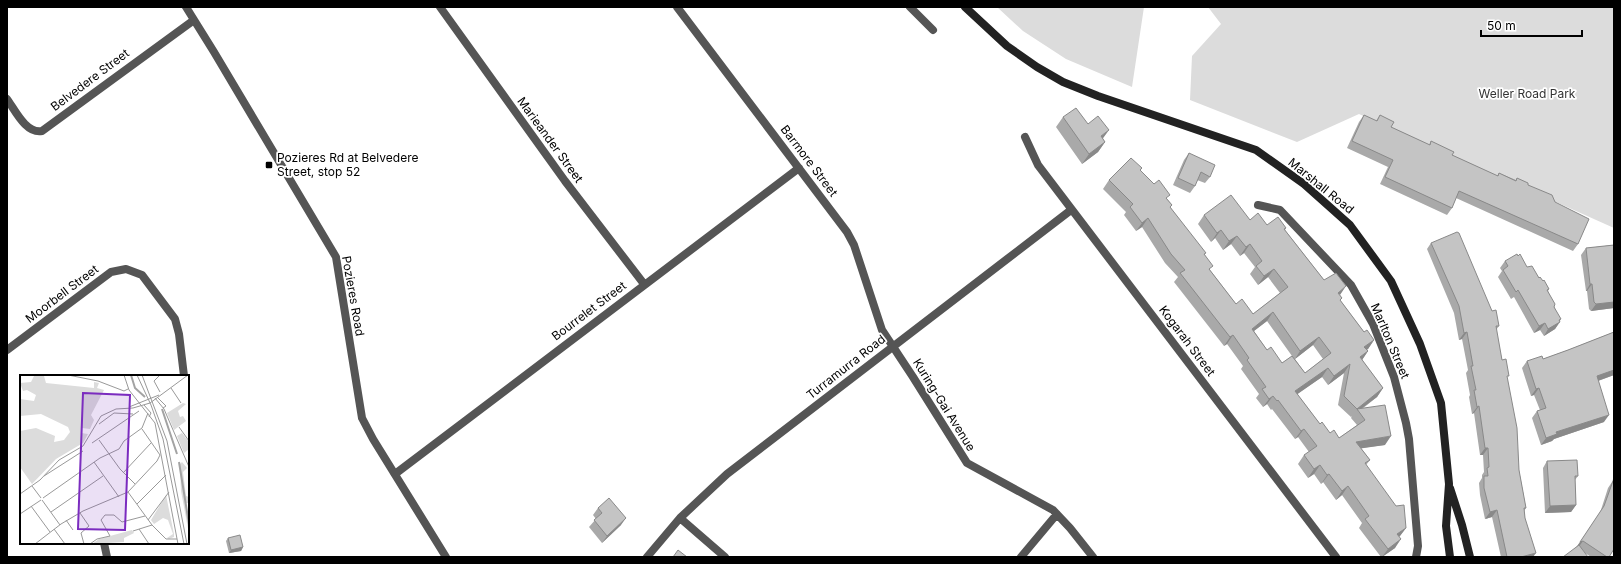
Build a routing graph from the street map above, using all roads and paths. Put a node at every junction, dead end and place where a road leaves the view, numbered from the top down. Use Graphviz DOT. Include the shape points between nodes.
graph roads {
  1 [pos="186,7"];
  2 [pos="440,7"];
  3 [pos="677,7"];
  4 [pos="910,7"];
  5 [pos="965,7"];
  6 [pos="194,20"];
  7 [pos="933,30"];
  8 [pos="7,99"];
  9 [pos="1025,137"];
  10 [pos="799,168"];
  11 [pos="1258,204"];
  12 [pos="1071,210"];
  13 [pos="644,284"];
  14 [pos="892,346"];
  15 [pos="7,350"];
  16 [pos="184,375"];
  17 [pos="395,474"];
  18 [pos="1449,484"];
  19 [pos="1057,514"];
  20 [pos="680,518"];
  21 [pos="104,544"];
  22 [pos="107,557"];
  23 [pos="446,557"];
  24 [pos="647,557"];
  25 [pos="725,557"];
  26 [pos="1021,557"];
  27 [pos="1093,557"];
  28 [pos="1336,557"];
  29 [pos="1416,557"];
  30 [pos="1450,557"];
  31 [pos="1470,557"];
  1 -- 6 [label="street, Pozieres Road"];
  2 -- 13 [label="street, Marieander Street" via="565,181"];
  3 -- 10 [label="street, Barmore Street"];
  4 -- 7 [label="street"];
  5 -- 18 [label="main road, Marshall Road" via="1008,46 1063,82 1256,150 1304,184 1350,225 1391,281 1420,344 1441,402"];
  6 -- 8 [label="street, Belvedere Street" via="42,131 29,128"];
  6 -- 17 [label="street, Pozieres Road" via="336,257 362,418"];
  9 -- 12 [label="street, Kogarah Street" via="1035,161"];
  10 -- 13 [label="street, Bourrelet Street"];
  10 -- 14 [label="street, Barmore Street" via="852,240 879,325"];
  11 -- 29 [label="street, Marlton Street" via="1280,210 1286,216 1351,285 1373,324 1396,383 1409,439 1418,546"];
  12 -- 14 [label="street, Turramurra Road"];
  12 -- 28 [label="street, Kogarah Street"];
  13 -- 17 [label="street, Bourrelet Street"];
  14 -- 19 [label="street, Kuring-Gai Avenue" via="967,463"];
  14 -- 20 [label="street, Turramurra Road" via="727,474"];
  15 -- 16 [label="street, Moorbell Street" via="111,272 126,269 142,275 175,319"];
  17 -- 23 [label="street, Pozieres Road"];
  18 -- 30 [label="main road, Marshall Road" via="1446,526"];
  18 -- 31 [label="main road, Marshall Road"];
  19 -- 26 [label="street"];
  19 -- 27 [label="street, Kuring-Gai Avenue"];
  20 -- 24 [label="street, Turramurra Road"];
  20 -- 25 [label="street"];
  21 -- 22 [label="street"];
}
